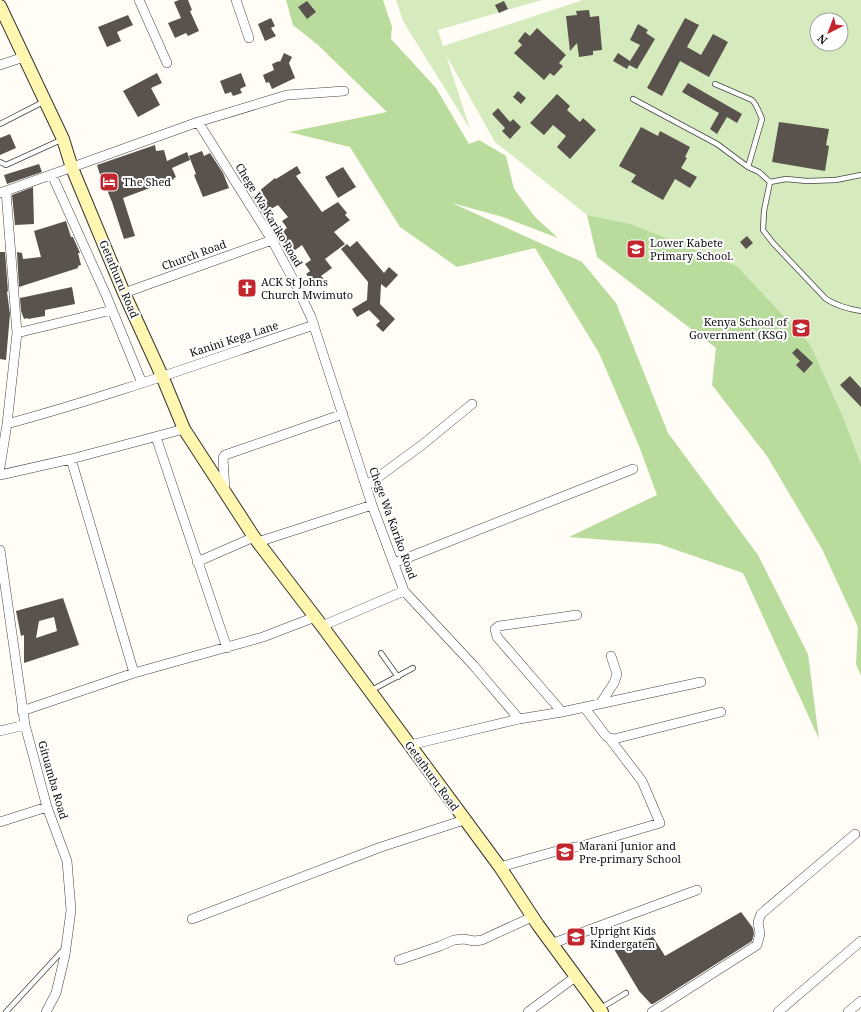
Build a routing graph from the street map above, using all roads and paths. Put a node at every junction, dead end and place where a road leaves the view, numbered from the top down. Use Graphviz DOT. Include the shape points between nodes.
graph roads {
  1 [pos="139,0"];
  2 [pos="236,0"];
  3 [pos="0,6"];
  4 [pos="249,38"];
  5 [pos="24,57"];
  6 [pos="1,62"];
  7 [pos="167,63"];
  8 [pos="715,84"];
  9 [pos="344,92"];
  10 [pos="633,99"];
  11 [pos="46,100"];
  12 [pos="198,122"];
  13 [pos="0,124"];
  14 [pos="63,139"];
  15 [pos="0,162"];
  16 [pos="748,167"];
  17 [pos="72,168"];
  18 [pos="52,175"];
  19 [pos="861,175"];
  20 [pos="770,182"];
  21 [pos="3,192"];
  22 [pos="272,240"];
  23 [pos="124,294"];
  24 [pos="112,310"];
  25 [pos="861,311"];
  26 [pos="314,325"];
  27 [pos="17,333"];
  28 [pos="162,376"];
  29 [pos="142,384"];
  30 [pos="472,404"];
  31 [pos="343,414"];
  32 [pos="7,424"];
  33 [pos="184,429"];
  34 [pos="156,437"];
  35 [pos="71,459"];
  36 [pos="0,467"];
  37 [pos="632,469"];
  38 [pos="0,475"];
  39 [pos="366,486"];
  40 [pos="225,491"];
  41 [pos="372,505"];
  42 [pos="256,540"];
  43 [pos="0,550"];
  44 [pos="198,562"];
  45 [pos="394,563"];
  46 [pos="404,591"];
  47 [pos="4,609"];
  48 [pos="577,615"];
  49 [pos="318,621"];
  50 [pos="227,648"];
  51 [pos="381,653"];
  52 [pos="611,656"];
  53 [pos="413,668"];
  54 [pos="134,673"];
  55 [pos="398,677"];
  56 [pos="701,682"];
  57 [pos="370,691"];
  58 [pos="600,704"];
  59 [pos="584,708"];
  60 [pos="22,711"];
  61 [pos="562,712"];
  62 [pos="721,712"];
  63 [pos="519,719"];
  64 [pos="25,725"];
  65 [pos="0,731"];
  66 [pos="609,738"];
  67 [pos="410,745"];
  68 [pos="46,807"];
  69 [pos="464,820"];
  70 [pos="0,822"];
  71 [pos="855,834"];
  72 [pos="500,867"];
  73 [pos="697,890"];
  74 [pos="532,917"];
  75 [pos="192,919"];
  76 [pos="861,941"];
  77 [pos="551,944"];
  78 [pos="65,948"];
  79 [pos="399,960"];
  80 [pos="575,977"];
  81 [pos="626,993"];
  82 [pos="861,1001"];
  83 [pos="600,1010"];
  84 [pos="6,1012"];
  85 [pos="46,1012"];
  86 [pos="528,1012"];
  87 [pos="652,1012"];
  88 [pos="778,1012"];
  89 [pos="848,1012"];
  1 -- 7 [label="street"];
  2 -- 4 [label="street"];
  3 -- 5 [label="main road, Getathuru Road"];
  5 -- 6 [label="street"];
  5 -- 11 [label="main road, Getathuru Road"];
  8 -- 16 [label="lane" via="752,100 759,111 762,119"];
  9 -- 12 [label="street" via="287,96"];
  10 -- 16 [label="lane" via="717,144"];
  11 -- 13 [label="lane"];
  11 -- 14 [label="main road, Getathuru Road"];
  12 -- 17 [label="street"];
  12 -- 22 [label="street, Chege Wa Kariko Road"];
  14 -- 15 [label="lane" via="6,165"];
  14 -- 17 [label="main road, Getathuru Road"];
  16 -- 20 [label="lane" via="759,172"];
  17 -- 18 [label="street"];
  17 -- 23 [label="main road, Getathuru Road"];
  18 -- 21 [label="street"];
  18 -- 24 [label="street"];
  19 -- 20 [label="lane" via="836,180 786,179"];
  20 -- 25 [label="lane" via="763,230 826,299 836,305"];
  21 -- 27 [label="street"];
  22 -- 23 [label="street, Church Road"];
  22 -- 26 [label="street, Chege Wa Kariko Road"];
  23 -- 28 [label="main road, Getathuru Road"];
  24 -- 27 [label="street"];
  24 -- 29 [label="street"];
  26 -- 28 [label="street, Kanini Kega Lane"];
  26 -- 31 [label="street, Chege Wa Kariko Road"];
  27 -- 32 [label="street"];
  28 -- 29 [label="street, Kanini Kega Lane"];
  28 -- 33 [label="main road, Getathuru Road"];
  29 -- 32 [label="street, Kanini Kega Lane"];
  30 -- 39 [label="street"];
  31 -- 39 [label="street, Chege Wa Kariko Road"];
  31 -- 40 [label="street" via="225,455"];
  32 -- 36 [label="street"];
  33 -- 34 [label="street"];
  33 -- 40 [label="main road, Getathuru Road"];
  34 -- 35 [label="street"];
  34 -- 44 [label="street"];
  35 -- 38 [label="street"];
  35 -- 54 [label="street"];
  37 -- 45 [label="street"];
  39 -- 41 [label="street, Chege Wa Kariko Road"];
  40 -- 42 [label="main road, Getathuru Road"];
  41 -- 42 [label="street"];
  41 -- 45 [label="street, Chege Wa Kariko Road"];
  42 -- 44 [label="street"];
  42 -- 49 [label="main road, Getathuru Road"];
  43 -- 47 [label="street, Gituamba Road"];
  44 -- 50 [label="street"];
  45 -- 46 [label="street, Chege Wa Kariko Road"];
  46 -- 49 [label="street"];
  46 -- 63 [label="street, Chege Wa Kariko Road"];
  47 -- 60 [label="street, Gituamba Road"];
  48 -- 61 [label="street" via="499,626 495,629 497,637"];
  49 -- 50 [label="street"];
  49 -- 57 [label="main road, Getathuru Road"];
  50 -- 54 [label="street"];
  51 -- 55 [label="lane"];
  52 -- 58 [label="street" via="617,674"];
  53 -- 55 [label="lane"];
  54 -- 60 [label="street"];
  55 -- 57 [label="lane"];
  56 -- 58 [label="street"];
  57 -- 67 [label="main road, Getathuru Road"];
  58 -- 59 [label="street"];
  59 -- 61 [label="street"];
  59 -- 66 [label="street"];
  60 -- 64 [label="street, Gituamba Road"];
  61 -- 63 [label="street"];
  62 -- 66 [label="street" via="614,739"];
  63 -- 67 [label="street"];
  64 -- 65 [label="street"];
  64 -- 68 [label="street, Gituamba Road"];
  66 -- 72 [label="street" via="642,781 660,823"];
  67 -- 69 [label="main road, Getathuru Road"];
  68 -- 70 [label="street"];
  68 -- 78 [label="street, Gituamba Road" via="67,861 71,910"];
  69 -- 72 [label="main road, Getathuru Road"];
  69 -- 75 [label="street" via="381,847"];
  71 -- 87 [label="street" via="761,914 757,945"];
  72 -- 74 [label="main road, Getathuru Road"];
  73 -- 77 [label="street"];
  74 -- 77 [label="main road, Getathuru Road"];
  74 -- 79 [label="street" via="482,940 454,940"];
  76 -- 88 [label="street"];
  77 -- 80 [label="main road, Getathuru Road"];
  78 -- 84 [label="lane"];
  78 -- 85 [label="street, Gituamba Road" via="56,993"];
  80 -- 83 [label="main road, Getathuru Road"];
  80 -- 86 [label="street"];
  81 -- 83 [label="lane"];
  82 -- 89 [label="street"];
}
